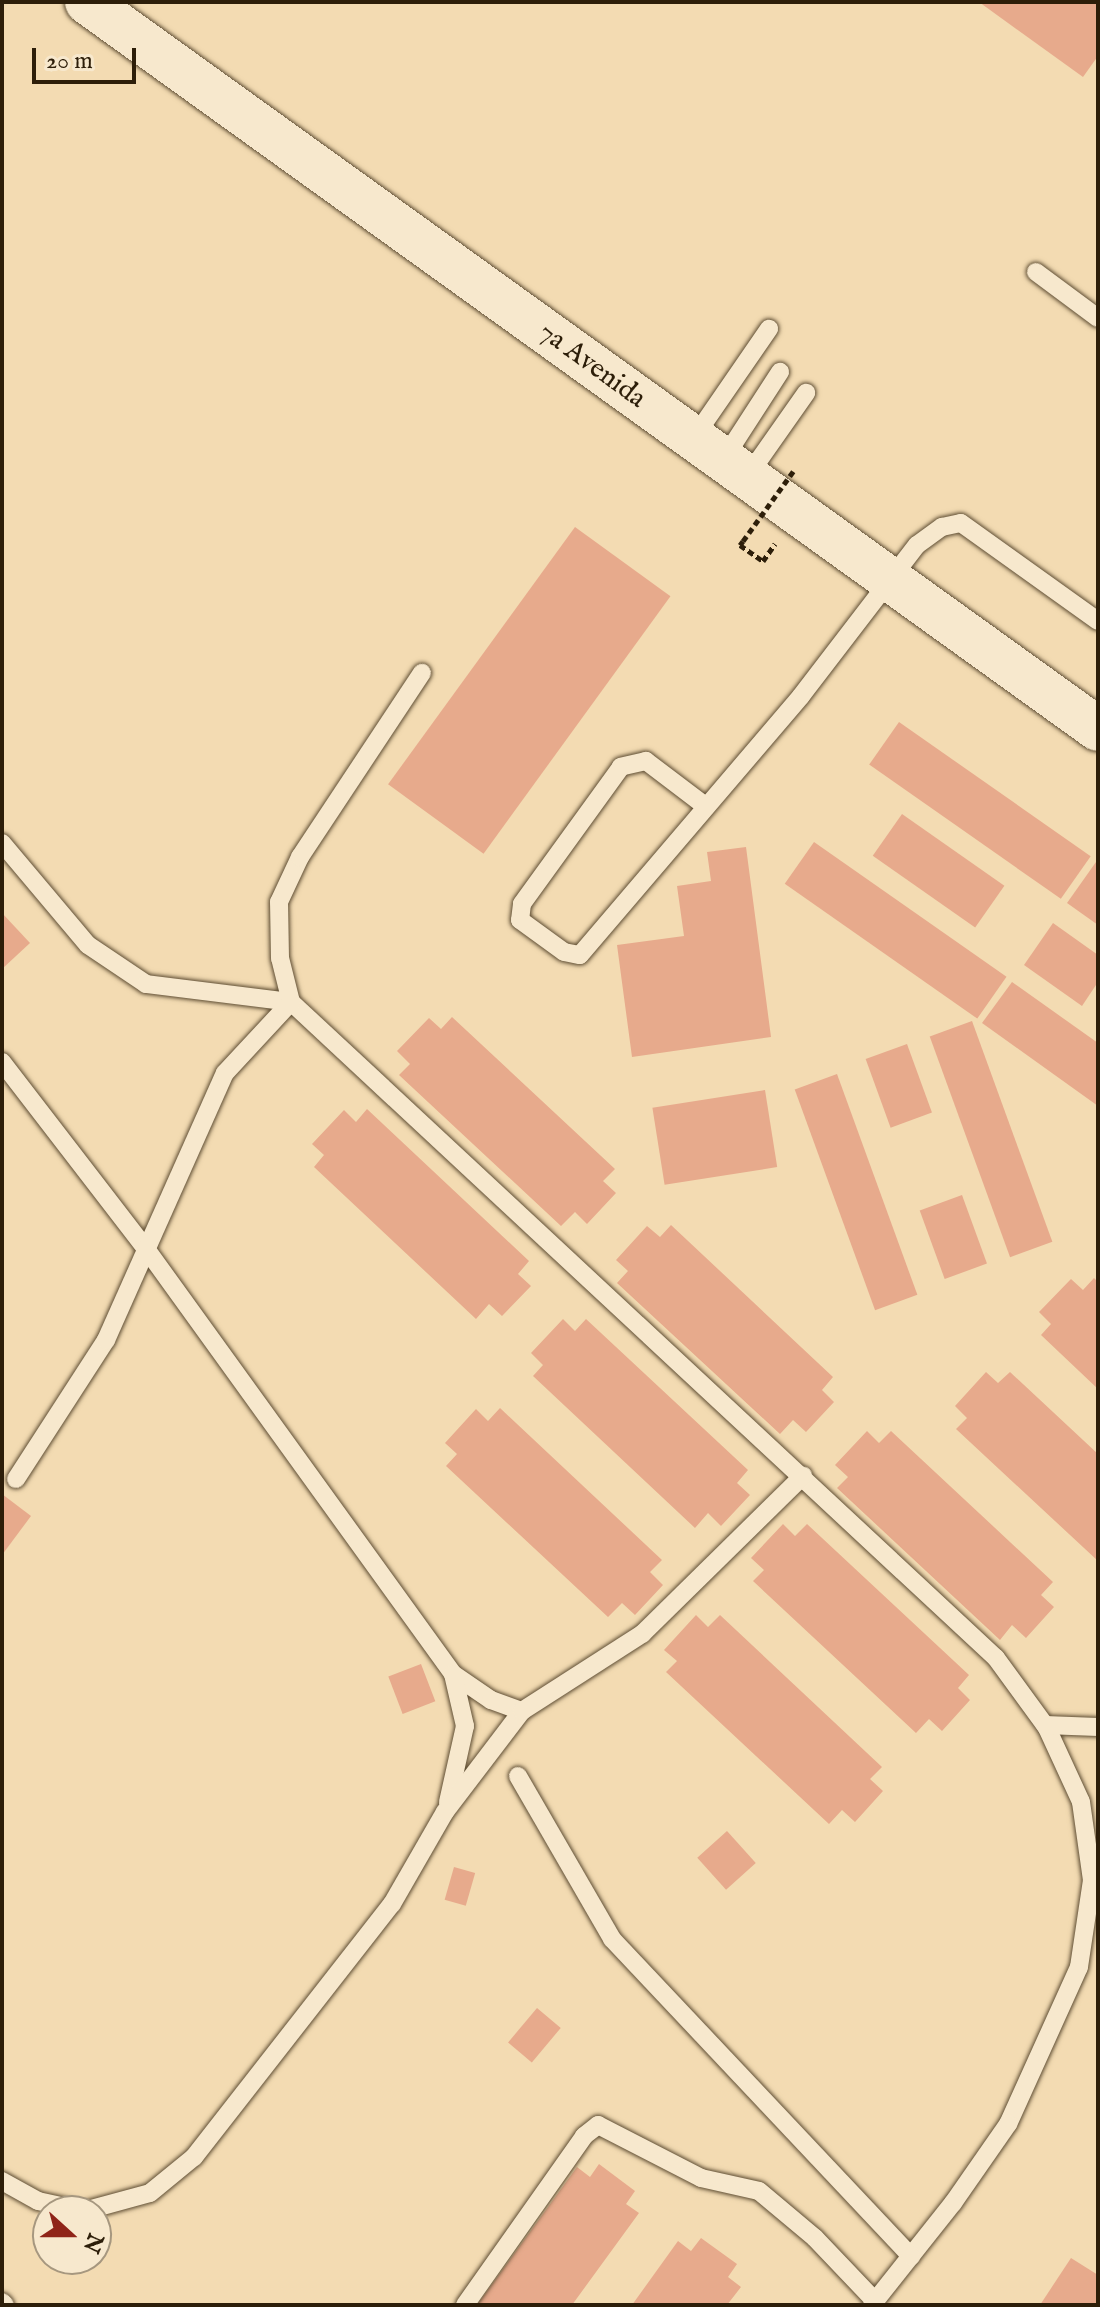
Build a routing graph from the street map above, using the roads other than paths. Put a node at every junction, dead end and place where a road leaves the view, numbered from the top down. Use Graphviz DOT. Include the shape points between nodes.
graph roads {
  1 [pos="87,2"];
  2 [pos="1036,272"];
  3 [pos="1098,318"];
  4 [pos="769,329"];
  5 [pos="780,372"];
  6 [pos="806,393"];
  7 [pos="721,459"];
  8 [pos="891,581"];
  9 [pos="1098,621"];
  10 [pos="422,673"];
  11 [pos="1098,729"];
  12 [pos="704,805"];
  13 [pos="2,843"];
  14 [pos="291,1002"];
  15 [pos="2,1062"];
  16 [pos="147,1250"];
  17 [pos="803,1476"];
  18 [pos="16,1479"];
  19 [pos="453,1674"];
  20 [pos="522,1711"];
  21 [pos="1045,1725"];
  22 [pos="1098,1727"];
  23 [pos="518,1776"];
  24 [pos="445,1812"];
  25 [pos="1098,1930"];
  26 [pos="1079,1967"];
  27 [pos="2,2181"];
  28 [pos="911,2256"];
  29 [pos="873,2303"];
  30 [pos="465,2305"];
  1 -- 7 [label="main road, 7a Avenida"];
  2 -- 3 [label="lane"];
  4 -- 7 [label="lane"];
  5 -- 7 [label="lane"];
  6 -- 7 [label="lane"];
  7 -- 8 [label="main road, 7a Avenida"];
  8 -- 9 [label="lane" via="917,545 942,527 961,523"];
  8 -- 11 [label="main road, 7a Avenida"];
  8 -- 12 [label="lane" via="801,696"];
  10 -- 14 [label="lane" via="300,857 279,902 280,958"];
  12 -- 12 [label="lane" via="646,761 621,767 522,904 520,920 564,952 580,955"];
  13 -- 14 [label="lane" via="88,945 146,984"];
  14 -- 16 [label="lane" via="225,1073"];
  14 -- 17 [label="lane"];
  15 -- 16 [label="lane"];
  16 -- 18 [label="lane" via="106,1340"];
  16 -- 19 [label="lane"];
  17 -- 20 [label="lane" via="642,1634"];
  17 -- 21 [label="lane" via="996,1658"];
  19 -- 20 [label="lane" via="491,1700"];
  19 -- 24 [label="lane" via="465,1726"];
  20 -- 24 [label="lane"];
  21 -- 22 [label="lane"];
  21 -- 26 [label="lane" via="1083,1817 1092,1880"];
  23 -- 28 [label="lane" via="612,1939"];
  24 -- 27 [label="lane" via="392,1904 194,2157 150,2193 84,2211 38,2201"];
  25 -- 26 [label="lane"];
  26 -- 28 [label="lane" via="1008,2124"];
  28 -- 29 [label="lane"];
  29 -- 30 [label="lane" via="815,2238 759,2191 701,2178 598,2125 584,2136"];
}
